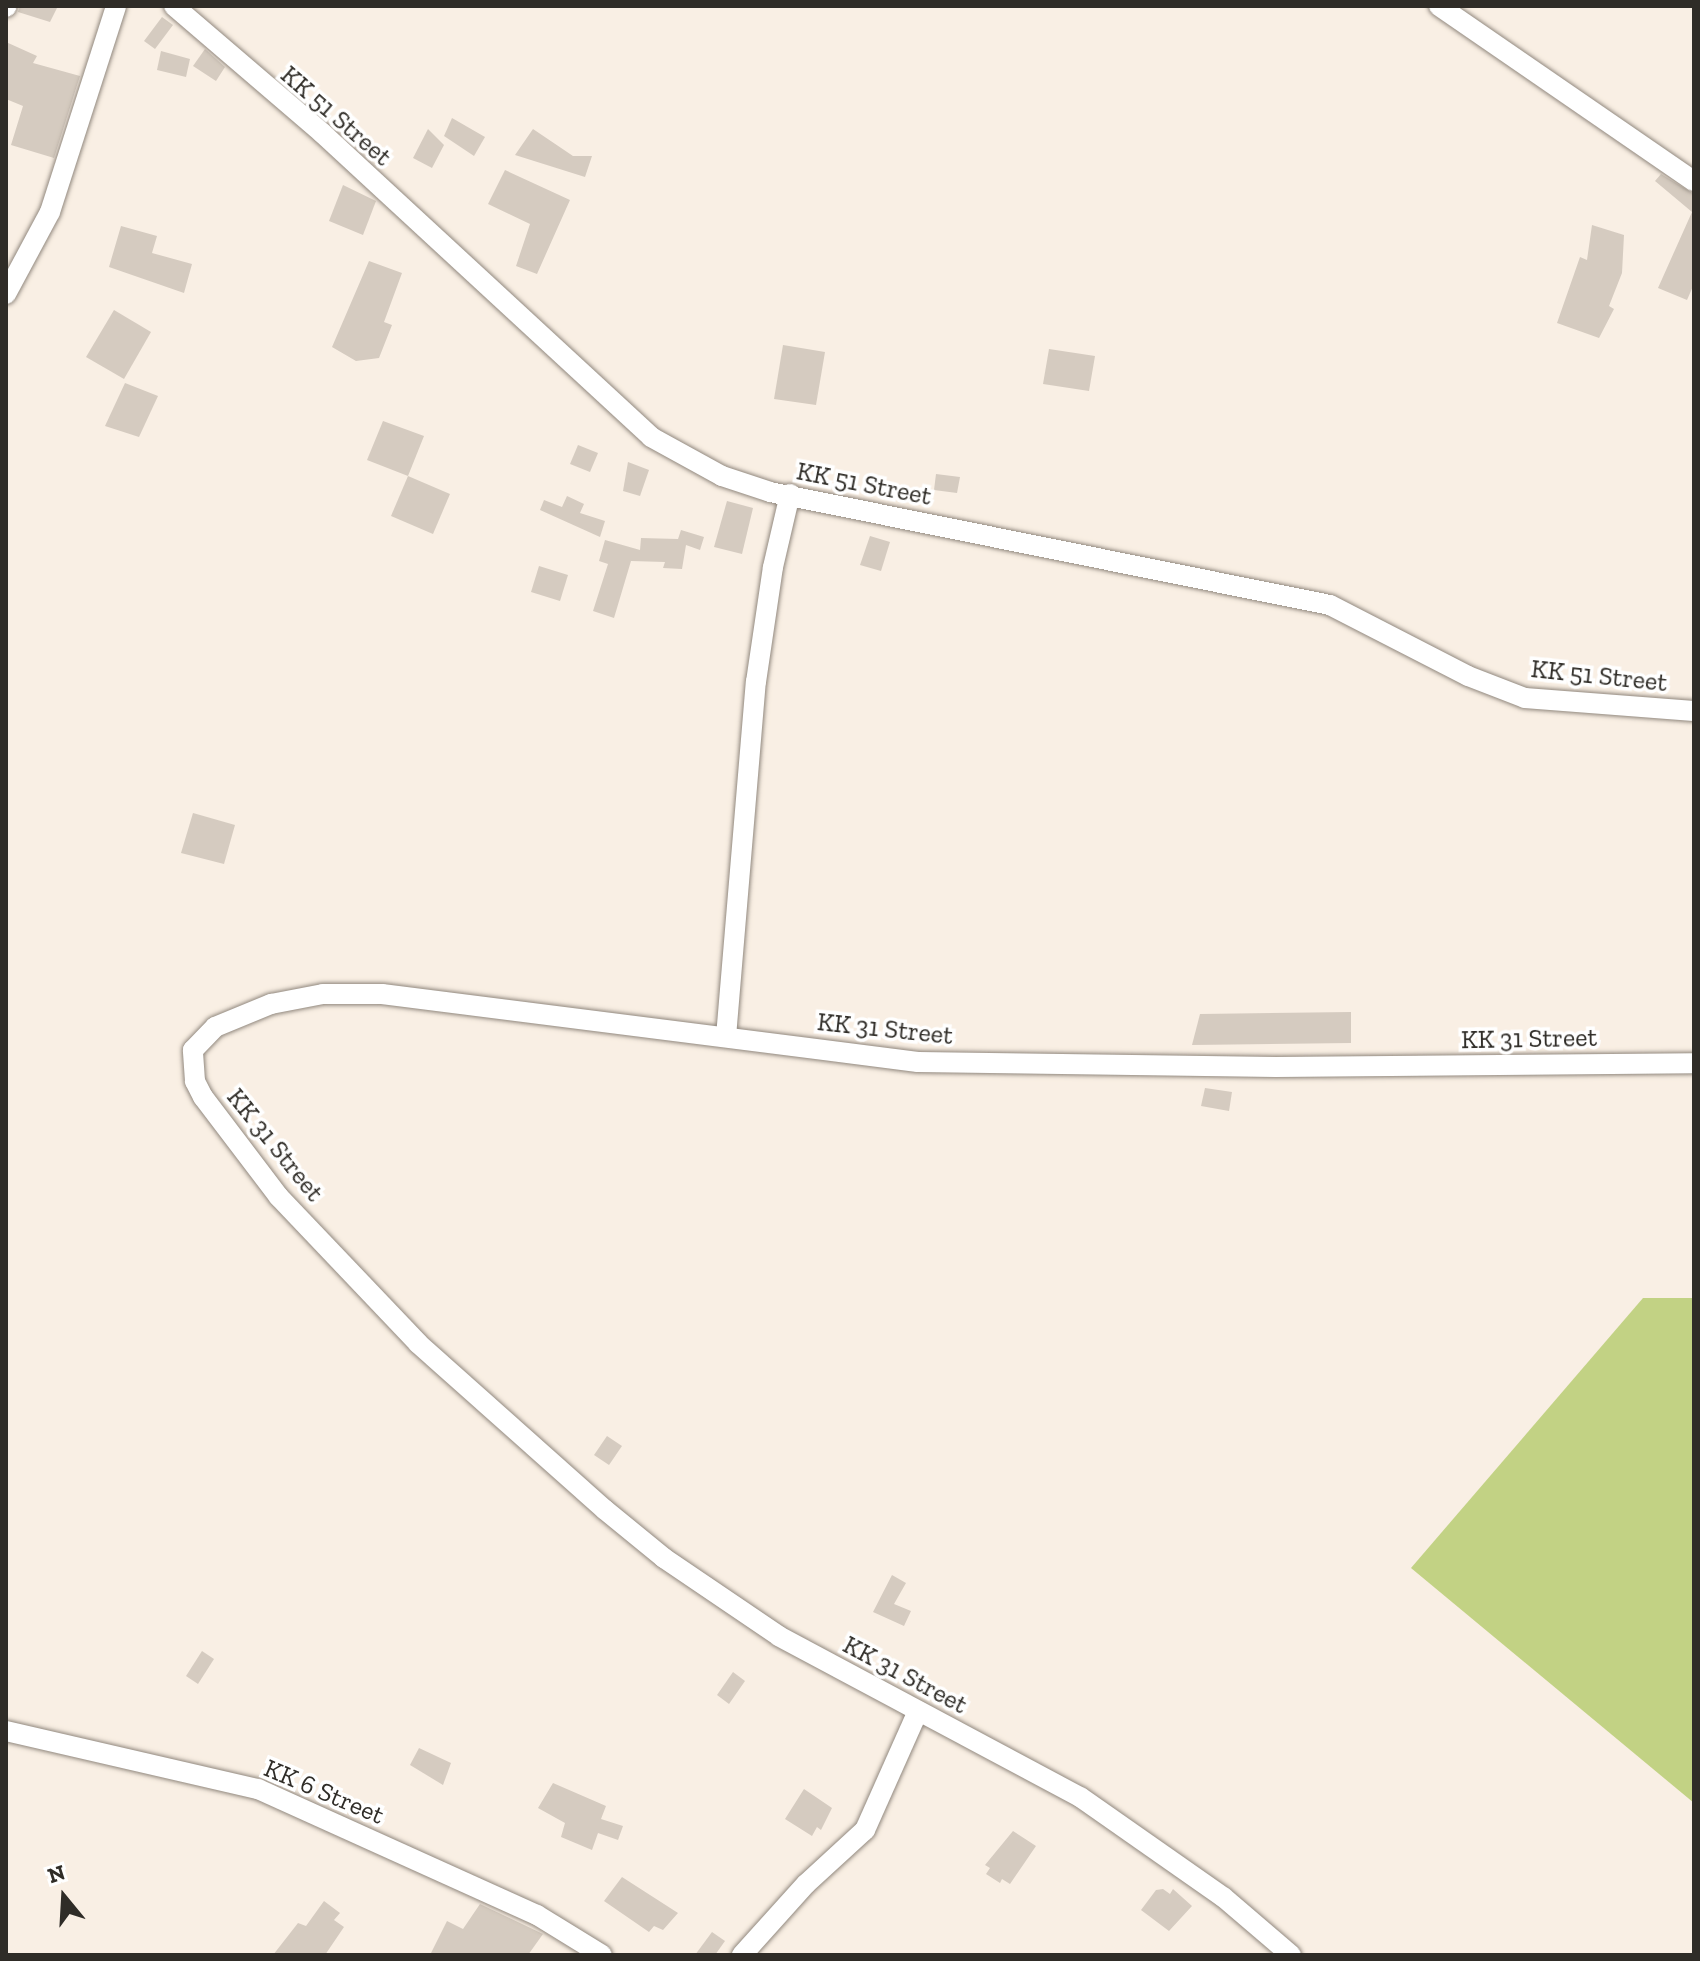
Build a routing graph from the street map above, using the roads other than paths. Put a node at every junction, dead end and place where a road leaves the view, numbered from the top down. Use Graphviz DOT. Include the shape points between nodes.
graph roads {
  1 [pos="116,6"];
  2 [pos="174,6"];
  3 [pos="1439,6"];
  4 [pos="1694,181"];
  5 [pos="6,294"];
  6 [pos="790,494"];
  7 [pos="1694,711"];
  8 [pos="726,1037"];
  9 [pos="1694,1063"];
  10 [pos="918,1711"];
  11 [pos="6,1731"];
  12 [pos="602,1955"];
  13 [pos="742,1955"];
  14 [pos="1291,1955"];
  1 -- 5 [label="street" via="55,199"];
  2 -- 6 [label="street, KK 51 Street" via="322,133 651,437 722,476"];
  3 -- 4 [label="street"];
  6 -- 7 [label="street, KK 51 Street" via="1330,605 1468,676 1525,698"];
  6 -- 8 [label="street" via="756,682"];
  8 -- 9 [label="street, KK 31 Street" via="918,1062 1276,1067"];
  8 -- 10 [label="street, KK 31 Street" via="382,994 323,994 271,1004 215,1027 193,1050 192,1061 195,1081 225,1133 418,1343 664,1558 779,1636"];
  10 -- 13 [label="street" via="865,1830 806,1884"];
  10 -- 14 [label="street, KK 31 Street" via="1080,1797 1223,1897"];
  11 -- 12 [label="street, KK 6 Street" via="258,1789 537,1915"];
}
